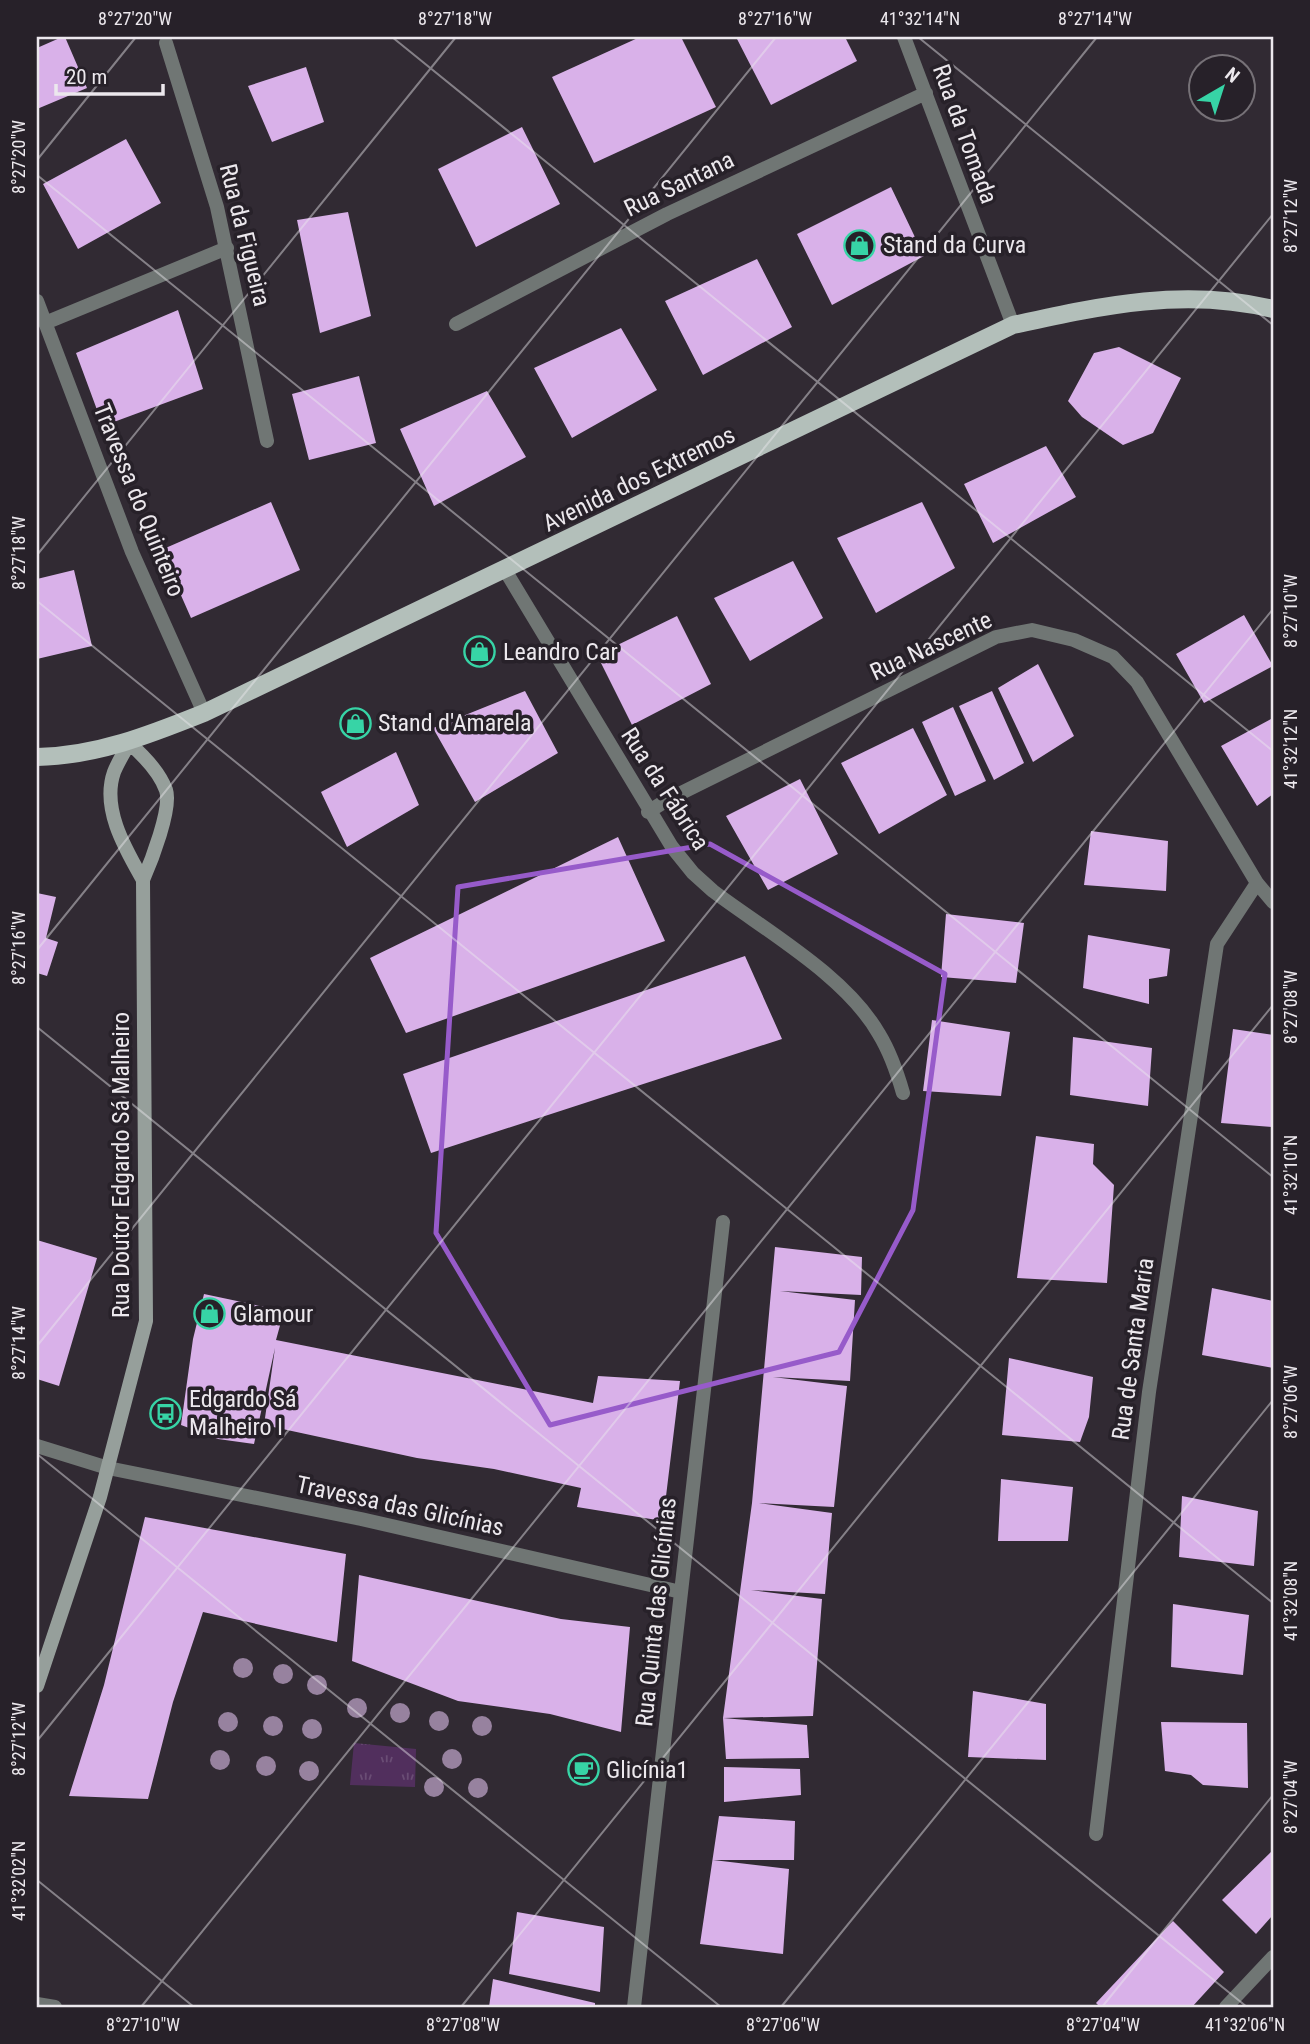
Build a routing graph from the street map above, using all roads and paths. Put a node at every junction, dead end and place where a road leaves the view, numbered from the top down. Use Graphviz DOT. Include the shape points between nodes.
graph roads {
  1 [pos="904,37"];
  2 [pos="166,43"];
  3 [pos="926,93"];
  4 [pos="227,248"];
  5 [pos="37,302"];
  6 [pos="1273,309"];
  7 [pos="45,323"];
  8 [pos="456,324"];
  9 [pos="1013,325"];
  10 [pos="267,441"];
  11 [pos="505,570"];
  12 [pos="204,713"];
  13 [pos="129,743"];
  14 [pos="37,757"];
  15 [pos="648,812"];
  16 [pos="144,880"];
  17 [pos="1257,883"];
  18 [pos="1273,902"];
  19 [pos="904,1093"];
  20 [pos="723,1222"];
  21 [pos="37,1446"];
  22 [pos="108,1468"];
  23 [pos="681,1592"];
  24 [pos="37,1686"];
  25 [pos="1096,1834"];
  26 [pos="1273,1956"];
  27 [pos="37,2004"];
  28 [pos="55,2007"];
  29 [pos="634,2007"];
  30 [pos="1226,2007"];
  1 -- 3 [label="street, Rua da Tomada"];
  2 -- 4 [label="street, Rua da Figueira"];
  3 -- 8 [label="street, Rua Santana" via="667,214"];
  3 -- 9 [label="street, Rua da Tomada"];
  4 -- 7 [label="street"];
  4 -- 10 [label="street, Rua da Figueira"];
  5 -- 7 [label="street, Travessa do Quinteiro"];
  6 -- 9 [label="main road, Avenida dos Extremos" via="1181,297 1109,303"];
  7 -- 12 [label="street, Travessa do Quinteiro" via="132,552"];
  9 -- 11 [label="main road, Avenida dos Extremos"];
  11 -- 12 [label="main road, Avenida dos Extremos"];
  11 -- 15 [label="street, Rua da Fábrica"];
  12 -- 13 [label="main road, Avenida dos Extremos"];
  13 -- 14 [label="main road, Avenida dos Extremos" via="63,757"];
  13 -- 16 [label="street, Rua Doutor Edgardo Sá Malheiro" via="113,775 113,810 118,834"];
  13 -- 16 [label="street, Rua Doutor Edgardo Sá Malheiro" via="149,761 167,793 158,846"];
  15 -- 17 [label="street, Rua Nascente" via="996,637 1032,630 1074,640 1113,657 1137,682"];
  15 -- 19 [label="street, Rua da Fábrica" via="693,873 845,991 878,1032"];
  16 -- 22 [label="street, Rua Doutor Edgardo Sá Malheiro" via="146,1321"];
  17 -- 18 [label="street, Rua Nascente"];
  17 -- 25 [label="street, Rua de Santa Maria" via="1217,944 1149,1392"];
  20 -- 23 [label="street, Rua Quinta das Glicínias"];
  21 -- 22 [label="street, Travessa das Glicínias"];
  22 -- 23 [label="street, Travessa das Glicínias" via="361,1519"];
  22 -- 24 [label="street, Rua Doutor Edgardo Sá Malheiro"];
  23 -- 29 [label="street, Rua Quinta das Glicínias"];
  26 -- 30 [label="street"];
  27 -- 28 [label="street"];
}
